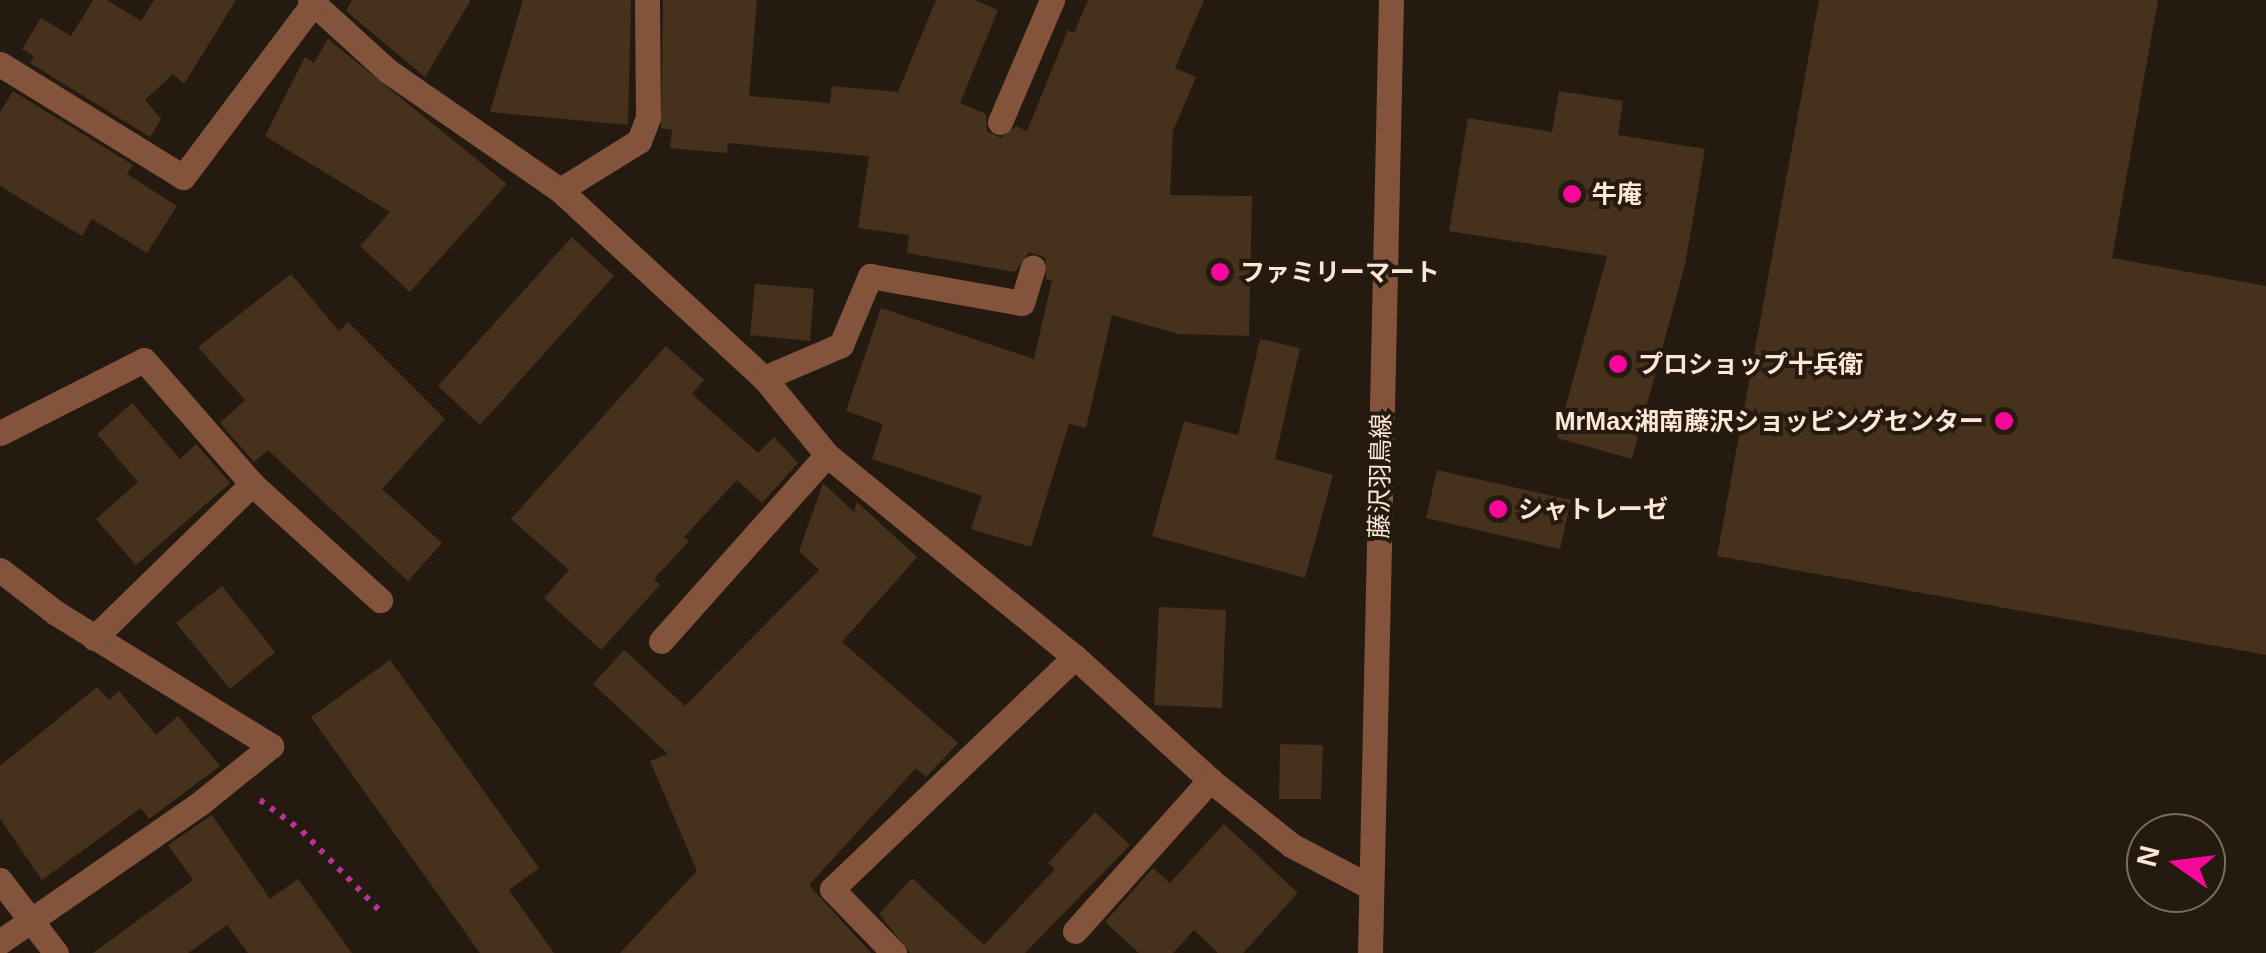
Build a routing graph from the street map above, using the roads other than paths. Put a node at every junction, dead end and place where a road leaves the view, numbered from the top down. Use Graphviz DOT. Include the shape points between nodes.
graph roads {
  1 [pos="647,0"];
  2 [pos="1052,0"];
  3 [pos="1391,0"];
  4 [pos="313,1"];
  5 [pos="0,64"];
  6 [pos="1000,122"];
  7 [pos="560,190"];
  8 [pos="1033,268"];
  9 [pos="764,378"];
  10 [pos="0,433"];
  11 [pos="828,455"];
  12 [pos="252,484"];
  13 [pos="0,570"];
  14 [pos="380,600"];
  15 [pos="94,638"];
  16 [pos="661,641"];
  17 [pos="1075,657"];
  18 [pos="1210,780"];
  19 [pos="0,880"];
  20 [pos="1372,887"];
  21 [pos="31,922"];
  22 [pos="1076,931"];
  23 [pos="0,942"];
  24 [pos="56,953"];
  25 [pos="894,953"];
  26 [pos="1370,953"];
  1 -- 7 [label="street" via="648,117 639,141"];
  2 -- 6 [label="street"];
  3 -- 20 [label="street, 藤沢羽鳥線"];
  4 -- 5 [label="street" via="183,177"];
  4 -- 7 [label="street" via="388,72"];
  7 -- 9 [label="street"];
  8 -- 9 [label="street" via="1022,303 870,276 842,345"];
  9 -- 11 [label="street"];
  10 -- 12 [label="street" via="144,360"];
  11 -- 16 [label="street"];
  11 -- 17 [label="street"];
  12 -- 14 [label="street"];
  12 -- 15 [label="street"];
  13 -- 15 [label="street"];
  15 -- 21 [label="street" via="271,746"];
  17 -- 18 [label="street"];
  17 -- 25 [label="street" via="832,889"];
  18 -- 20 [label="street" via="1291,845"];
  18 -- 22 [label="street"];
  19 -- 21 [label="street"];
  20 -- 26 [label="street, 藤沢羽鳥線"];
  21 -- 23 [label="street"];
  21 -- 24 [label="street"];
}
